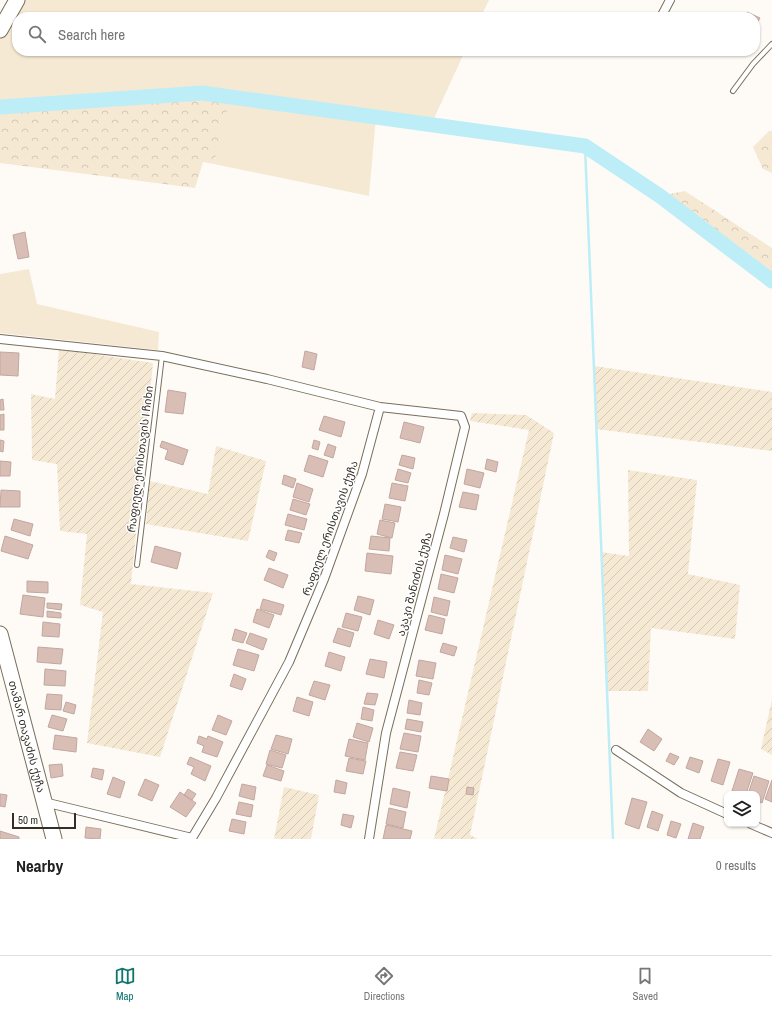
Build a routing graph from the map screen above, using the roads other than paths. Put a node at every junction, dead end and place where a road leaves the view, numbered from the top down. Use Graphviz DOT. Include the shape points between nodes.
graph roads {
  1 [pos="17,0"];
  2 [pos="670,0"];
  3 [pos="664,12"];
  4 [pos="0,30"];
  5 [pos="772,44"];
  6 [pos="733,91"];
  7 [pos="0,339"];
  8 [pos="162,356"];
  9 [pos="380,407"];
  10 [pos="137,565"];
  11 [pos="0,634"];
  12 [pos="616,750"];
  13 [pos="44,802"];
  14 [pos="724,813"];
  15 [pos="758,827"];
  16 [pos="772,833"];
  17 [pos="54,839"];
  18 [pos="369,839"];
  1 -- 4 [label="highway"];
  2 -- 3 [label="street"];
  5 -- 6 [label="lane"];
  7 -- 8 [label="street"];
  8 -- 9 [label="street"];
  8 -- 10 [label="lane, რაფიელ ერისთავის I ჩიხი"];
  9 -- 13 [label="street, რაფიელ ერისთავის ქუჩა" via="362,474 324,579 289,662 192,838"];
  9 -- 18 [label="street, აკაკი შანიძის ქუჩა" via="461,416 465,427 386,733"];
  11 -- 13 [label="highway, თამარ თავაძის ქუჩა"];
  12 -- 14 [label="street" via="681,793"];
  13 -- 17 [label="highway, თამარ თავაძის ქუჩა"];
  15 -- 16 [label="street"];
}
